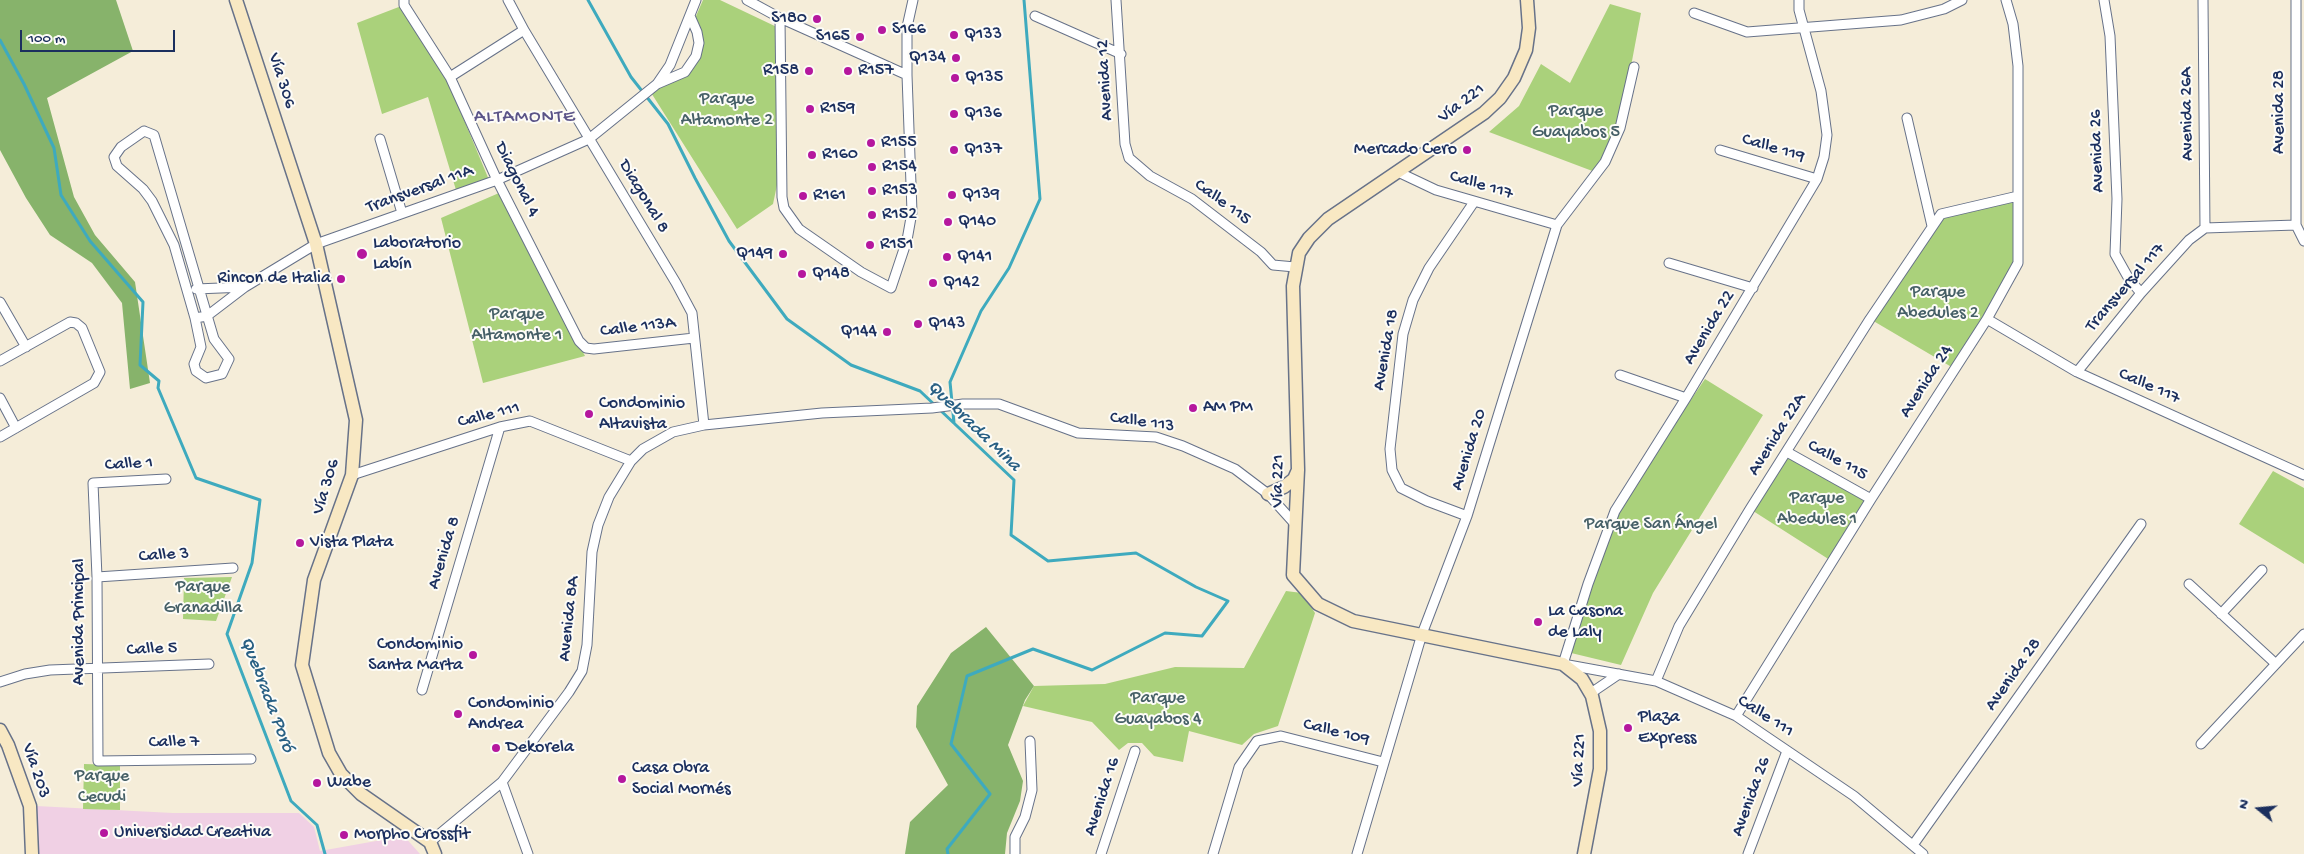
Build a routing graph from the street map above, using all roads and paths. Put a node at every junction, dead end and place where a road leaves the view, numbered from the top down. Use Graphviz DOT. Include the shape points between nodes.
graph roads {
  1 [pos="236,0"];
  2 [pos="404,0"];
  3 [pos="508,0"];
  4 [pos="696,0"];
  5 [pos="747,0"];
  6 [pos="913,0"];
  7 [pos="1116,0"];
  8 [pos="1527,0"];
  9 [pos="1799,0"];
  10 [pos="1962,0"];
  11 [pos="2006,0"];
  12 [pos="2104,0"];
  13 [pos="2203,0"];
  14 [pos="2296,0"];
  15 [pos="1694,13"];
  16 [pos="690,16"];
  17 [pos="1035,16"];
  18 [pos="780,18"];
  19 [pos="1804,29"];
  20 [pos="524,30"];
  21 [pos="1121,54"];
  22 [pos="1634,67"];
  23 [pos="907,74"];
  24 [pos="450,77"];
  25 [pos="655,86"];
  26 [pos="1907,118"];
  27 [pos="380,139"];
  28 [pos="589,139"];
  29 [pos="1720,150"];
  30 [pos="1129,158"];
  31 [pos="1398,172"];
  32 [pos="1817,179"];
  33 [pos="497,180"];
  34 [pos="2018,196"];
  35 [pos="1474,202"];
  36 [pos="402,213"];
  37 [pos="1556,225"];
  38 [pos="2296,225"];
  39 [pos="1932,226"];
  40 [pos="183,228"];
  41 [pos="2205,228"];
  42 [pos="168,234"];
  43 [pos="2304,241"];
  44 [pos="316,244"];
  45 [pos="1669,263"];
  46 [pos="1295,267"];
  47 [pos="245,287"];
  48 [pos="199,288"];
  49 [pos="1754,288"];
  50 [pos="188,292"];
  51 [pos="2141,293"];
  52 [pos="0,302"];
  53 [pos="207,316"];
  54 [pos="195,318"];
  55 [pos="1987,319"];
  56 [pos="694,338"];
  57 [pos="26,347"];
  58 [pos="586,348"];
  59 [pos="0,362"];
  60 [pos="2076,372"];
  61 [pos="1620,376"];
  62 [pos="0,398"];
  63 [pos="1686,398"];
  64 [pos="704,425"];
  65 [pos="500,426"];
  66 [pos="16,428"];
  67 [pos="0,438"];
  68 [pos="1787,452"];
  69 [pos="631,461"];
  70 [pos="1298,470"];
  71 [pos="352,475"];
  72 [pos="2304,475"];
  73 [pos="166,479"];
  74 [pos="93,483"];
  75 [pos="1268,494"];
  76 [pos="1871,499"];
  77 [pos="1466,516"];
  78 [pos="1295,524"];
  79 [pos="2140,524"];
  80 [pos="233,568"];
  81 [pos="2262,570"];
  82 [pos="97,577"];
  83 [pos="2189,584"];
  84 [pos="2221,614"];
  85 [pos="1422,634"];
  86 [pos="2304,634"];
  87 [pos="209,664"];
  88 [pos="1563,664"];
  89 [pos="2276,664"];
  90 [pos="96,670"];
  91 [pos="1619,674"];
  92 [pos="1656,681"];
  93 [pos="0,682"];
  94 [pos="422,690"];
  95 [pos="1591,694"];
  96 [pos="1736,716"];
  97 [pos="0,730"];
  98 [pos="1030,741"];
  99 [pos="2202,744"];
  100 [pos="1786,750"];
  101 [pos="1135,751"];
  102 [pos="251,759"];
  103 [pos="98,761"];
  104 [pos="1383,762"];
  105 [pos="502,782"];
  106 [pos="430,842"];
  107 [pos="1913,845"];
  108 [pos="32,854"];
  109 [pos="435,854"];
  110 [pos="528,854"];
  111 [pos="1015,854"];
  112 [pos="1101,854"];
  113 [pos="1213,854"];
  114 [pos="1357,854"];
  115 [pos="1584,854"];
  116 [pos="1748,854"];
  117 [pos="1923,854"];
  1 -- 44 [label="main road, Vía 306"];
  2 -- 24 [label="street, Diagonal 4" via="404,5"];
  3 -- 20 [label="street, Diagonal 8"];
  4 -- 16 [label="street"];
  5 -- 18 [label="street"];
  6 -- 23 [label="street" via="907,26"];
  7 -- 21 [label="street, Avenida 12"];
  8 -- 31 [label="main road, Vía 221" via="1529,28 1526,50 1514,78 1500,98"];
  9 -- 19 [label="street, Avenida 22"];
  10 -- 19 [label="street" via="1944,9 1901,20"];
  11 -- 34 [label="street, Avenida 24" via="2013,24 2018,66"];
  12 -- 51 [label="street, Avenida 26" via="2110,36 2117,199 2115,254"];
  13 -- 41 [label="street, Avenida 26A"];
  14 -- 38 [label="street, Avenida 28"];
  15 -- 19 [label="street" via="1747,32"];
  16 -- 25 [label="street"];
  16 -- 25 [label="street" via="697,32 696,56 685,72"];
  17 -- 21 [label="street"];
  18 -- 23 [label="street"];
  18 -- 23 [label="street" via="784,208 799,229 860,272 891,288 907,240 912,212"];
  19 -- 32 [label="street, Avenida 22" via="1821,91 1827,135"];
  20 -- 24 [label="street"];
  20 -- 28 [label="street, Diagonal 8"];
  21 -- 30 [label="street, Avenida 12" via="1125,144"];
  22 -- 37 [label="street, Avenida 20" via="1620,128 1605,162"];
  24 -- 33 [label="street, Diagonal 4"];
  25 -- 28 [label="street"];
  26 -- 39 [label="street"];
  27 -- 36 [label="street"];
  28 -- 33 [label="street, Transversal 11A"];
  28 -- 56 [label="street, Diagonal 8" via="676,282 692,313"];
  29 -- 32 [label="street, Calle 119"];
  30 -- 46 [label="street, Calle 115" via="1150,176 1192,199 1273,265"];
  31 -- 35 [label="street, Calle 117" via="1436,190"];
  31 -- 46 [label="main road, Vía 221" via="1328,220 1308,238"];
  32 -- 49 [label="street, Avenida 22"];
  33 -- 36 [label="street, Transversal 11A"];
  33 -- 58 [label="street, Diagonal 4" via="578,341"];
  34 -- 39 [label="street, Avenida 22A" via="1941,214"];
  34 -- 55 [label="street, Avenida 24" via="2018,263"];
  35 -- 37 [label="street, Calle 117"];
  35 -- 77 [label="street, Avenida 18" via="1413,300 1403,334 1390,449 1392,470 1401,488"];
  36 -- 44 [label="street, Transversal 11A"];
  37 -- 77 [label="street, Avenida 20"];
  38 -- 41 [label="street"];
  38 -- 43 [label="street"];
  39 -- 68 [label="street, Avenida 22A"];
  40 -- 42 [label="street"];
  40 -- 42 [label="street" via="154,134 144,131 114,157 117,166 152,201"];
  40 -- 48 [label="street"];
  41 -- 51 [label="street, Transversal 117" via="2189,240"];
  42 -- 50 [label="street"];
  44 -- 47 [label="street, Transversal 11A"];
  44 -- 71 [label="main road, Vía 306" via="356,420"];
  45 -- 49 [label="street"];
  46 -- 70 [label="main road, Vía 221"];
  47 -- 48 [label="street"];
  47 -- 53 [label="street, Transversal 11A"];
  48 -- 50 [label="street"];
  48 -- 53 [label="street"];
  49 -- 63 [label="street, Avenida 22"];
  50 -- 54 [label="street"];
  51 -- 60 [label="street, Transversal 117"];
  52 -- 57 [label="street"];
  53 -- 54 [label="street"];
  53 -- 54 [label="street" via="214,339 229,359 222,374 206,378 196,371 194,364 201,347"];
  55 -- 60 [label="street, Calle 117"];
  55 -- 76 [label="street, Avenida 24"];
  56 -- 58 [label="street, Calle 113A"];
  56 -- 64 [label="street, Diagonal 8"];
  57 -- 59 [label="street"];
  57 -- 66 [label="street" via="70,322 76,323 82,328 100,372 94,383"];
  60 -- 72 [label="street, Calle 117"];
  61 -- 63 [label="street"];
  62 -- 66 [label="street"];
  63 -- 88 [label="street, Avenida 22" via="1615,511"];
  64 -- 69 [label="street, Avenida 8A" via="673,432 656,440"];
  64 -- 75 [label="street, Calle 113" via="822,413 999,404 1078,433 1156,438 1183,446 1235,469"];
  65 -- 69 [label="street, Calle 111" via="530,421"];
  65 -- 71 [label="street, Calle 111"];
  65 -- 94 [label="street, Avenida 8"];
  66 -- 67 [label="street"];
  68 -- 76 [label="street, Calle 115"];
  68 -- 92 [label="street, Avenida 22A" via="1679,626"];
  69 -- 105 [label="street, Avenida 8A" via="609,497 598,525 592,552 588,636 582,671"];
  70 -- 75 [label="main road" via="1294,479"];
  70 -- 78 [label="main road, Vía 221"];
  71 -- 106 [label="main road, Vía 306" via="314,580 302,665 329,753 341,774 361,794"];
  73 -- 74 [label="street, Calle 1"];
  74 -- 82 [label="street, Avenida Principal"];
  75 -- 78 [label="street, Calle 113"];
  76 -- 96 [label="street, Avenida 24"];
  77 -- 85 [label="street, Avenida 20"];
  78 -- 85 [label="main road, Vía 221" via="1294,575 1318,604 1353,621"];
  79 -- 107 [label="street, Avenida 28"];
  80 -- 82 [label="street, Calle 3"];
  81 -- 84 [label="street"];
  82 -- 90 [label="street, Avenida Principal"];
  83 -- 84 [label="street"];
  84 -- 89 [label="street"];
  85 -- 88 [label="main road, Vía 221"];
  85 -- 104 [label="street, Avenida 20"];
  86 -- 89 [label="street"];
  87 -- 90 [label="street, Calle 5"];
  88 -- 91 [label="street, Calle 111"];
  88 -- 95 [label="main road, Vía 221" via="1582,679"];
  89 -- 99 [label="street"];
  90 -- 93 [label="street, Calle 5" via="50,670"];
  90 -- 103 [label="street, Avenida Principal"];
  91 -- 92 [label="street, Calle 111"];
  91 -- 95 [label="street"];
  92 -- 96 [label="street, Calle 111"];
  95 -- 115 [label="main road, Vía 221" via="1600,731 1600,769"];
  96 -- 100 [label="street, Calle 111"];
  97 -- 108 [label="main road, Vía 203" via="30,806"];
  98 -- 111 [label="street" via="1032,790 1025,817 1015,837"];
  100 -- 107 [label="street, Calle 111" via="1854,796"];
  100 -- 116 [label="street, Avenida 26"];
  101 -- 112 [label="street, Avenida 16"];
  102 -- 103 [label="street, Calle 7"];
  104 -- 113 [label="street, Calle 109" via="1281,736 1257,741 1239,767"];
  104 -- 114 [label="street, Avenida 20"];
  105 -- 106 [label="street, Avenida 8A"];
  105 -- 110 [label="street"];
  106 -- 109 [label="main road"];
  107 -- 117 [label="street, Calle 111"];
}
